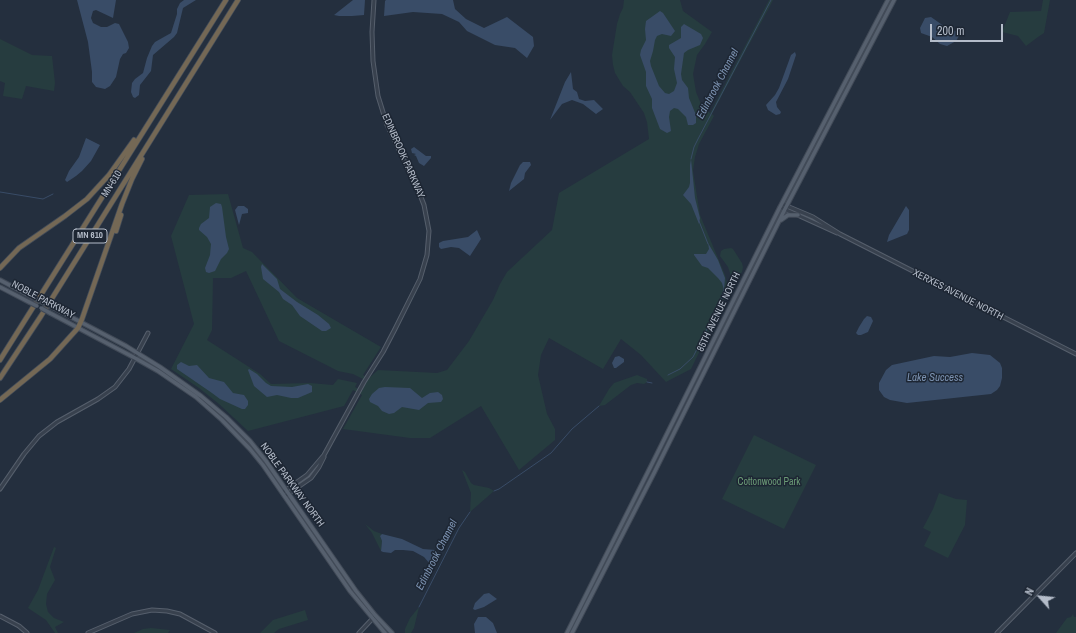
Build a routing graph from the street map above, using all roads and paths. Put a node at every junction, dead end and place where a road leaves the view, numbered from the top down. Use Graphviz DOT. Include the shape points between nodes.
graph roads {
  1 [pos="226,0"];
  2 [pos="238,0"];
  3 [pos="374,0"];
  4 [pos="888,0"];
  5 [pos="894,0"];
  6 [pos="179,95"];
  7 [pos="145,128"];
  8 [pos="781,205"];
  9 [pos="786,207"];
  10 [pos="798,215"];
  11 [pos="840,234"];
  12 [pos="771,236"];
  13 [pos="0,268"];
  14 [pos="0,280"];
  15 [pos="0,287"];
  16 [pos="54,308"];
  17 [pos="81,322"];
  18 [pos="78,328"];
  19 [pos="148,333"];
  20 [pos="138,353"];
  21 [pos="1076,354"];
  22 [pos="135,358"];
  23 [pos="0,360"];
  24 [pos="0,378"];
  25 [pos="0,400"];
  26 [pos="0,489"];
  27 [pos="286,493"];
  28 [pos="1076,553"];
  29 [pos="0,616"];
  30 [pos="373,617"];
  31 [pos="27,633"];
  32 [pos="88,633"];
  33 [pos="215,633"];
  34 [pos="359,633"];
  35 [pos="385,633"];
  36 [pos="392,633"];
  37 [pos="567,633"];
  38 [pos="572,633"];
  39 [pos="997,633"];
  1 -- 7 [label="highway, MN 610"];
  2 -- 6 [label="highway, MN-610 / MN 610"];
  3 -- 27 [label="street, EDINBROOK PARKWAY" via="372,52 378,96 388,125 422,200 428,226 428,247 416,288 322,461 314,474"];
  4 -- 8 [label="main road, 85TH AVENUE NORTH"];
  5 -- 9 [label="main road, 85TH AVENUE NORTH"];
  6 -- 17 [label="highway" via="129,186"];
  6 -- 24 [label="highway, MN-610 / MN 610"];
  7 -- 13 [label="highway" via="87,199 19,248"];
  7 -- 23 [label="highway, MN-610 / MN 610"];
  8 -- 9 [label="street, XERXES AVENUE NORTH"];
  8 -- 37 [label="main road, 85TH AVENUE NORTH"];
  9 -- 10 [label="street, XERXES AVENUE NORTH"];
  9 -- 11 [label="street, XERXES AVENUE NORTH" via="812,217"];
  9 -- 12 [label="main road, 85TH AVENUE NORTH"];
  10 -- 11 [label="street, XERXES AVENUE NORTH"];
  10 -- 12 [label="main road" via="790,214 783,218"];
  11 -- 21 [label="street, XERXES AVENUE NORTH"];
  12 -- 38 [label="main road, 85TH AVENUE NORTH"];
  14 -- 16 [label="main road, NOBLE PARKWAY, bridge"];
  15 -- 18 [label="main road, NOBLE PARKWAY, bridge"];
  16 -- 17 [label="main road, NOBLE PARKWAY NORTH"];
  17 -- 18 [label="highway"];
  17 -- 20 [label="main road, NOBLE PARKWAY NORTH"];
  18 -- 22 [label="main road, NOBLE PARKWAY NORTH"];
  18 -- 25 [label="highway" via="50,359"];
  19 -- 20 [label="street"];
  20 -- 22 [label="street"];
  20 -- 27 [label="main road, NOBLE PARKWAY NORTH" via="192,389 222,413 258,451"];
  22 -- 26 [label="street" via="122,379 107,393 57,422 39,436"];
  22 -- 27 [label="main road, NOBLE PARKWAY NORTH" via="187,391 222,420 254,453"];
  27 -- 30 [label="main road, NOBLE PARKWAY NORTH"];
  28 -- 39 [label="street"];
  29 -- 31 [label="street"];
  30 -- 34 [label="street"];
  30 -- 35 [label="main road, NOBLE PARKWAY NORTH"];
  30 -- 36 [label="main road, NOBLE PARKWAY NORTH"];
  32 -- 33 [label="street" via="132,614 152,610 180,614"];
}
